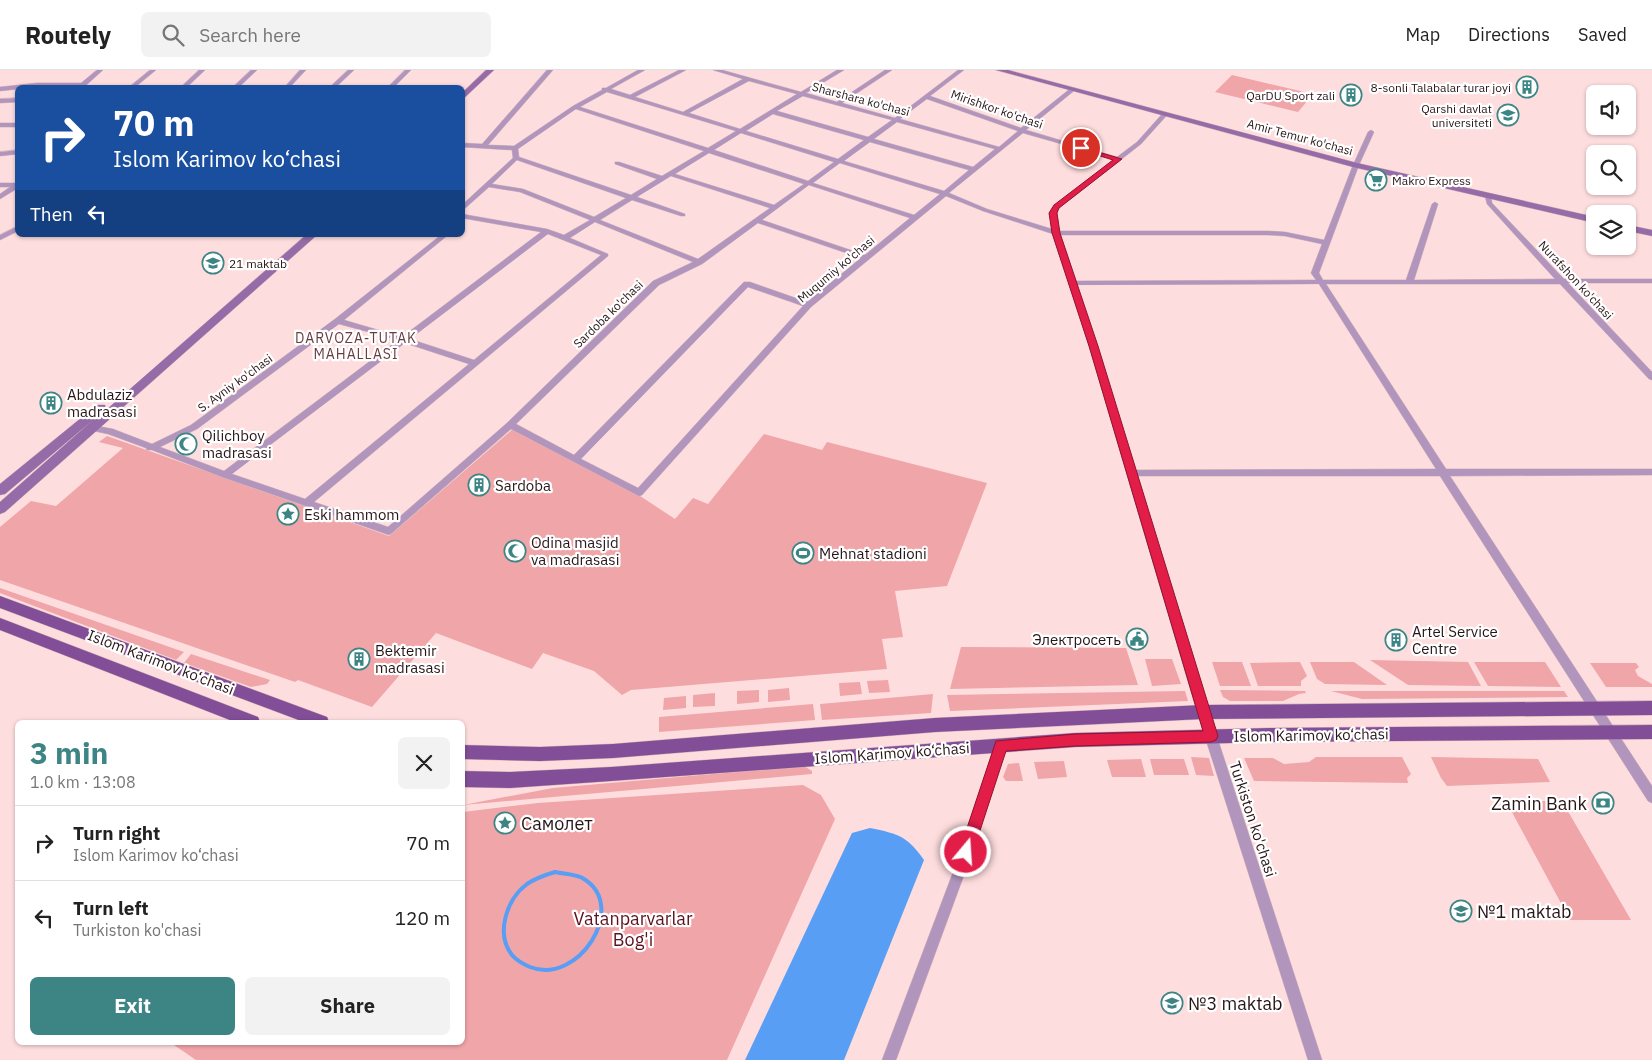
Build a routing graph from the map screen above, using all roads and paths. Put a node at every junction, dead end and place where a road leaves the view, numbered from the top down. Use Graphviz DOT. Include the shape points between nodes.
graph roads {
  1 [pos="100,70"];
  2 [pos="153,70"];
  3 [pos="202,70"];
  4 [pos="254,70"];
  5 [pos="303,70"];
  6 [pos="351,70"];
  7 [pos="408,70"];
  8 [pos="479,70"];
  9 [pos="490,70"];
  10 [pos="550,70"];
  11 [pos="638,70"];
  12 [pos="683,70"];
  13 [pos="716,70"];
  14 [pos="840,70"];
  15 [pos="889,70"];
  16 [pos="961,70"];
  17 [pos="1000,70"];
  18 [pos="1015,70"];
  19 [pos="748,79"];
  20 [pos="81,85"];
  21 [pos="134,85"];
  22 [pos="185,85"];
  23 [pos="237,85"];
  24 [pos="289,85"];
  25 [pos="334,85"];
  26 [pos="392,85"];
  27 [pos="465,85"];
  28 [pos="15,87"];
  29 [pos="0,89"];
  30 [pos="604,89"];
  31 [pos="1073,89"];
  32 [pos="801,94"];
  33 [pos="465,95"];
  34 [pos="631,97"];
  35 [pos="927,97"];
  36 [pos="0,100"];
  37 [pos="15,100"];
  38 [pos="837,104"];
  39 [pos="575,107"];
  40 [pos="774,112"];
  41 [pos="685,113"];
  42 [pos="1166,114"];
  43 [pos="896,120"];
  44 [pos="0,124"];
  45 [pos="15,125"];
  46 [pos="742,131"];
  47 [pos="1024,131"];
  48 [pos="1371,132"];
  49 [pos="868,140"];
  50 [pos="465,145"];
  51 [pos="484,146"];
  52 [pos="515,148"];
  53 [pos="1002,149"];
  54 [pos="15,152"];
  55 [pos="708,152"];
  56 [pos="0,154"];
  57 [pos="516,158"];
  58 [pos="1119,159"];
  59 [pos="840,161"];
  60 [pos="617,163"];
  61 [pos="1357,163"];
  62 [pos="974,170"];
  63 [pos="670,174"];
  64 [pos="663,179"];
  65 [pos="808,184"];
  66 [pos="0,185"];
  67 [pos="15,185"];
  68 [pos="487,185"];
  69 [pos="15,186"];
  70 [pos="946,194"];
  71 [pos="1488,196"];
  72 [pos="0,197"];
  73 [pos="634,197"];
  74 [pos="1435,204"];
  75 [pos="465,206"];
  76 [pos="773,208"];
  77 [pos="1586,213"];
  78 [pos="683,215"];
  79 [pos="465,218"];
  80 [pos="916,218"];
  81 [pos="1586,218"];
  82 [pos="595,220"];
  83 [pos="756,220"];
  84 [pos="1636,224"];
  85 [pos="1652,228"];
  86 [pos="15,230"];
  87 [pos="1636,230"];
  88 [pos="548,231"];
  89 [pos="1056,233"];
  90 [pos="1652,234"];
  91 [pos="298,237"];
  92 [pos="310,237"];
  93 [pos="443,237"];
  94 [pos="0,238"];
  95 [pos="565,238"];
  96 [pos="1326,243"];
  97 [pos="867,258"];
  98 [pos="699,262"];
  99 [pos="1318,280"];
  100 [pos="1410,280"];
  101 [pos="1562,280"];
  102 [pos="1652,281"];
  103 [pos="1072,283"];
  104 [pos="808,305"];
  105 [pos="338,322"];
  106 [pos="404,340"];
  107 [pos="176,348"];
  108 [pos="474,363"];
  109 [pos="1652,377"];
  110 [pos="510,424"];
  111 [pos="92,428"];
  112 [pos="150,448"];
  113 [pos="576,459"];
  114 [pos="1442,472"];
  115 [pos="1652,472"];
  116 [pos="1130,473"];
  117 [pos="225,475"];
  118 [pos="0,491"];
  119 [pos="306,502"];
  120 [pos="0,509"];
  121 [pos="0,602"];
  122 [pos="0,624"];
  123 [pos="1652,708"];
  124 [pos="1595,709"];
  125 [pos="1203,712"];
  126 [pos="247,720"];
  127 [pos="316,720"];
  128 [pos="1610,731"];
  129 [pos="1652,732"];
  130 [pos="1211,736"];
  131 [pos="1001,745"];
  132 [pos="672,746"];
  133 [pos="465,752"];
  134 [pos="670,770"];
  135 [pos="465,779"];
  136 [pos="1652,797"];
  137 [pos="889,1060"];
  138 [pos="1315,1060"];
  1 -- 20 [label="street"];
  2 -- 21 [label="street"];
  3 -- 22 [label="street"];
  4 -- 23 [label="street"];
  5 -- 24 [label="street"];
  6 -- 25 [label="street"];
  7 -- 26 [label="street"];
  8 -- 27 [label="main road"];
  9 -- 33 [label="main road"];
  10 -- 51 [label="street"];
  11 -- 30 [label="street"];
  12 -- 34 [label="street"];
  13 -- 19 [label="street, Sharshara ko'chasi"];
  14 -- 32 [label="street"];
  15 -- 38 [label="street"];
  16 -- 35 [label="street, Sardoba ko'chasi"];
  17 -- 31 [label="main road, Amir Temur ko'chasi"];
  18 -- 61 [label="main road, Amir Temur ko'chasi"];
  19 -- 32 [label="street, Sharshara ko'chasi"];
  19 -- 41 [label="street"];
  28 -- 29 [label="street"];
  30 -- 34 [label="street"];
  30 -- 39 [label="street"];
  31 -- 42 [label="main road, Amir Temur ko'chasi"];
  31 -- 47 [label="street, Muqumiy ko'chasi"];
  32 -- 38 [label="street, Sharshara ko'chasi"];
  32 -- 40 [label="street"];
  34 -- 41 [label="street"];
  35 -- 43 [label="street, Sardoba ko'chasi"];
  35 -- 47 [label="street, Mirishkor ko'chasi"];
  36 -- 37 [label="street"];
  38 -- 43 [label="street, Sharshara ko'chasi"];
  39 -- 52 [label="street"];
  39 -- 55 [label="street"];
  40 -- 46 [label="street"];
  40 -- 49 [label="street"];
  41 -- 46 [label="street"];
  42 -- 58 [label="street, Turkiston ko'chasi"];
  42 -- 61 [label="main road, Amir Temur ko'chasi"];
  43 -- 49 [label="street, Sardoba ko'chasi"];
  43 -- 53 [label="street, Sharshara ko'chasi"];
  44 -- 45 [label="street"];
  46 -- 55 [label="street"];
  46 -- 59 [label="street"];
  47 -- 53 [label="street, Muqumiy ko'chasi"];
  47 -- 58 [label="street, Mirishkor ko'chasi"];
  48 -- 61 [label="street"];
  49 -- 59 [label="street, Sardoba ko'chasi"];
  49 -- 62 [label="street"];
  50 -- 51 [label="street"];
  51 -- 52 [label="street"];
  52 -- 57 [label="street"];
  53 -- 62 [label="street, Muqumiy ko'chasi"];
  54 -- 56 [label="street"];
  55 -- 63 [label="street"];
  55 -- 65 [label="street"];
  57 -- 68 [label="street"];
  57 -- 73 [label="street"];
  58 -- 89 [label="street, Turkiston ko'chasi" via="1056,207 1053,213"];
  59 -- 65 [label="street, Sardoba ko'chasi"];
  59 -- 70 [label="street"];
  60 -- 64 [label="street"];
  61 -- 71 [label="main road, Amir Temur ko'chasi"];
  61 -- 77 [label="main road, Amir Temur ko'chasi"];
  61 -- 96 [label="street"];
  62 -- 70 [label="street, Muqumiy ko'chasi"];
  63 -- 64 [label="street"];
  63 -- 76 [label="street"];
  64 -- 73 [label="street"];
  65 -- 76 [label="street, Sardoba ko'chasi"];
  65 -- 80 [label="street"];
  66 -- 67 [label="street"];
  68 -- 75 [label="street"];
  68 -- 82 [label="street" via="521,190"];
  69 -- 72 [label="street"];
  70 -- 80 [label="street, Muqumiy ko'chasi"];
  70 -- 89 [label="street"];
  71 -- 81 [label="main road, Amir Temur ko'chasi"];
  71 -- 101 [label="street, Nurafshon ko'chasi" via="1489,202"];
  73 -- 78 [label="street"];
  73 -- 82 [label="street"];
  74 -- 100 [label="street"];
  76 -- 83 [label="street, Sardoba ko'chasi"];
  79 -- 88 [label="street"];
  80 -- 97 [label="street, Muqumiy ko'chasi"];
  82 -- 95 [label="street"];
  82 -- 98 [label="street"];
  83 -- 97 [label="street"];
  83 -- 98 [label="street, Sardoba ko'chasi"];
  84 -- 85 [label="main road"];
  86 -- 94 [label="street"];
  87 -- 90 [label="main road"];
  88 -- 95 [label="street"];
  88 -- 106 [label="street"];
  89 -- 96 [label="street" via="1268,233"];
  89 -- 103 [label="street, Turkiston ko'chasi"];
  91 -- 107 [label="main road"];
  92 -- 107 [label="main road"];
  93 -- 105 [label="street, S. Ayniy ko'chasi"];
  95 -- 108 [label="street" via="606,255"];
  96 -- 99 [label="street" via="1315,273"];
  97 -- 104 [label="street, Muqumiy ko'chasi"];
  98 -- 110 [label="street, Sardoba ko'chasi" via="656,283"];
  99 -- 100 [label="street"];
  99 -- 103 [label="street"];
  99 -- 114 [label="street"];
  100 -- 101 [label="street"];
  101 -- 102 [label="street"];
  101 -- 109 [label="street, Nurafshon ko'chasi"];
  103 -- 116 [label="street, Turkiston ko'chasi"];
  104 -- 113 [label="street" via="747,284"];
  104 -- 113 [label="street, Muqumiy ko'chasi" via="638,492"];
  105 -- 106 [label="street"];
  105 -- 112 [label="street, S. Ayniy ko'chasi" via="194,427"];
  106 -- 108 [label="street"];
  106 -- 117 [label="street"];
  107 -- 111 [label="main road"];
  107 -- 118 [label="main road"];
  108 -- 119 [label="street"];
  110 -- 113 [label="street"];
  110 -- 119 [label="street, Sardoba ko'chasi" via="389,531"];
  111 -- 112 [label="street" via="110,431"];
  111 -- 120 [label="main road"];
  112 -- 117 [label="street"];
  114 -- 115 [label="street"];
  114 -- 116 [label="street"];
  114 -- 124 [label="street"];
  116 -- 125 [label="street, Turkiston ko'chasi"];
  117 -- 119 [label="street"];
  121 -- 127 [label="main road, Islom Karimov ko‘chasi"];
  122 -- 126 [label="main road, Islom Karimov ko‘chasi"];
  123 -- 124 [label="main road, Islom Karimov ko‘chasi"];
  124 -- 125 [label="main road, Islom Karimov ko‘chasi"];
  124 -- 128 [label="street"];
  125 -- 130 [label="street, Turkiston ko'chasi"];
  125 -- 132 [label="main road, Islom Karimov ko‘chasi" via="935,725"];
  128 -- 129 [label="main road, Islom Karimov ko‘chasi"];
  128 -- 130 [label="main road, Islom Karimov ko‘chasi"];
  128 -- 136 [label="street"];
  130 -- 131 [label="main road, Islom Karimov ko‘chasi"];
  130 -- 138 [label="street, Turkiston ko'chasi"];
  131 -- 134 [label="main road, Islom Karimov ko‘chasi"];
  131 -- 137 [label="street" via="961,867"];
  132 -- 133 [label="main road, Islom Karimov ko‘chasi" via="540,754"];
  132 -- 134 [label="main road"];
  134 -- 135 [label="main road, Islom Karimov ko‘chasi" via="510,780"];
}
